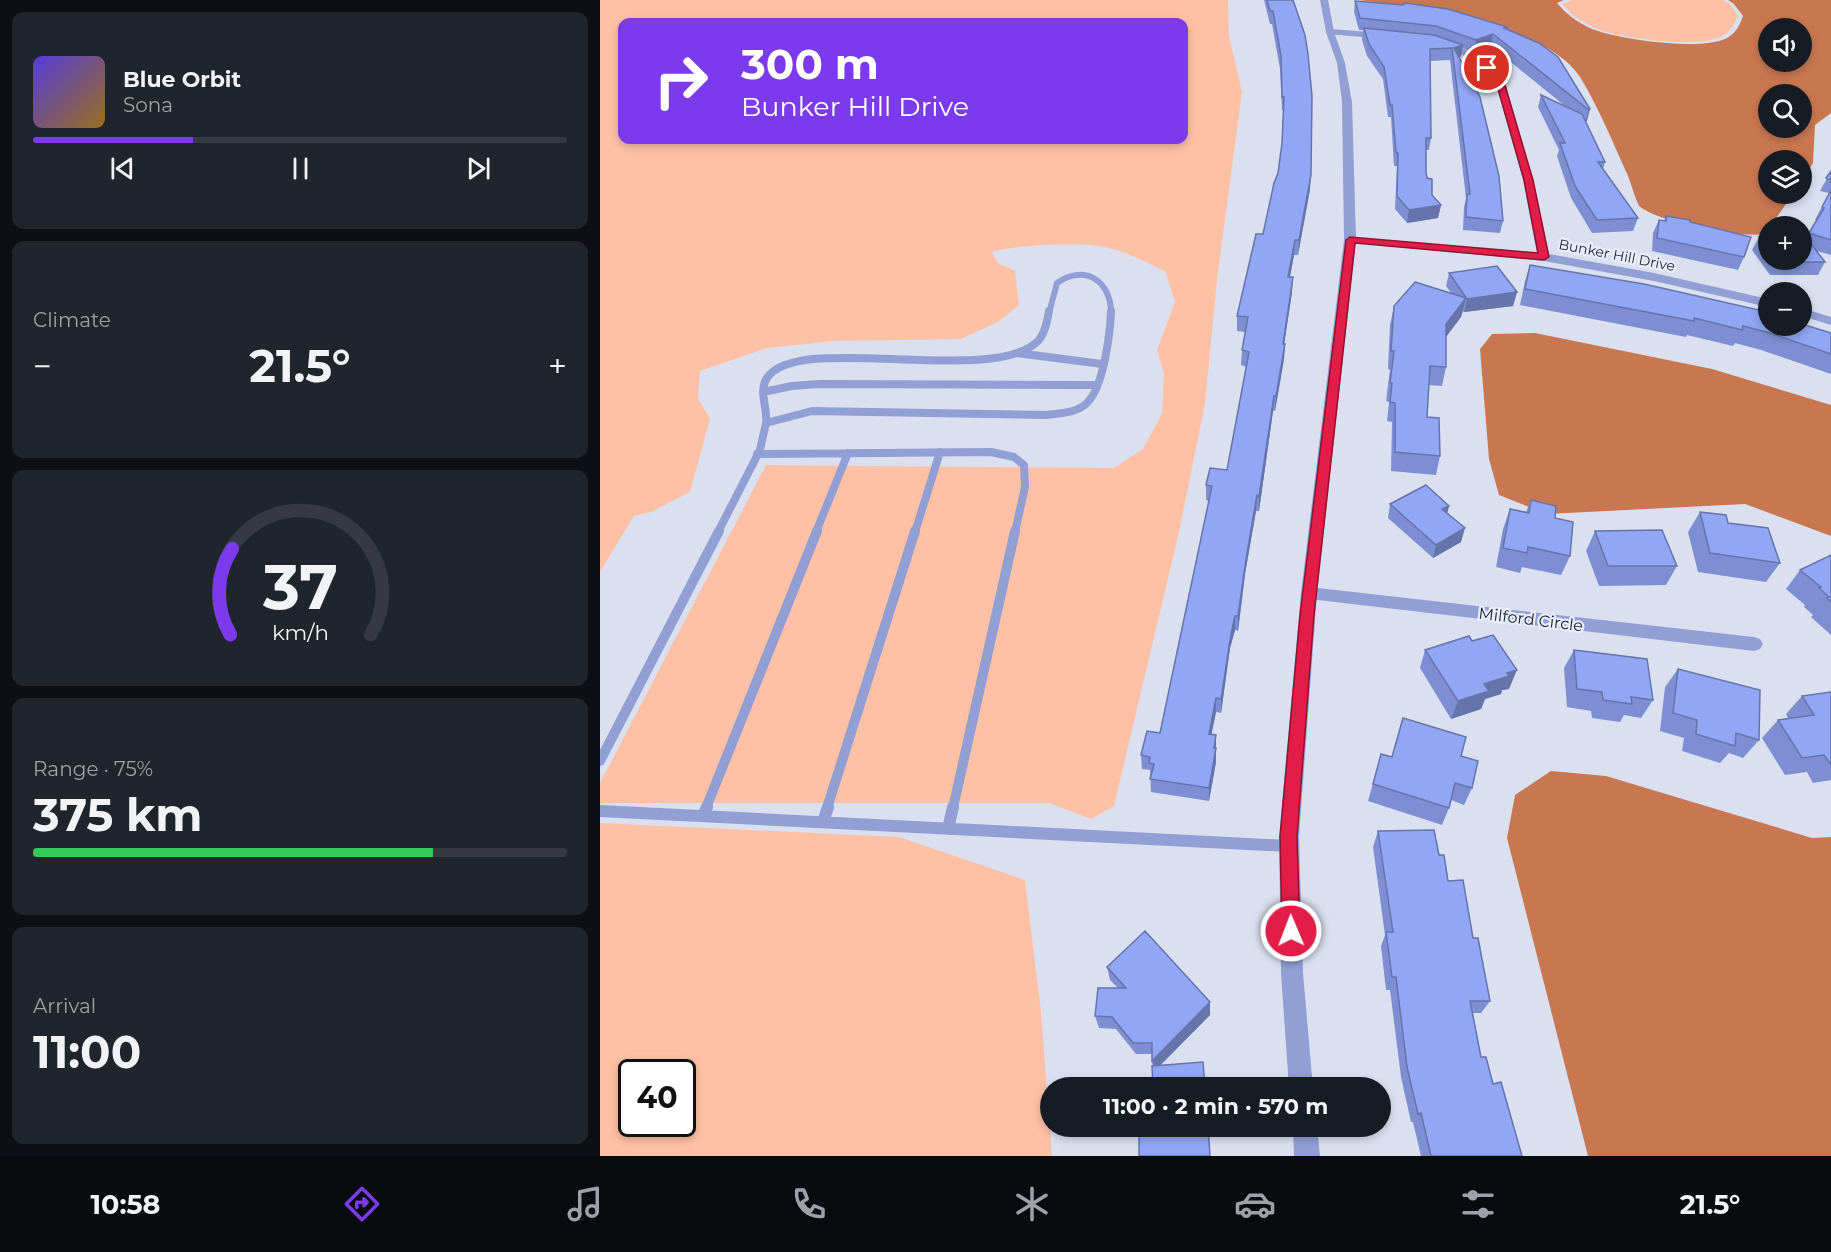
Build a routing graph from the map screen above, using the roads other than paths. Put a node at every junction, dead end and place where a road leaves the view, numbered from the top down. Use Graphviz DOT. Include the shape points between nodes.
graph roads {
  1 [pos="1324,0"];
  2 [pos="1330,32"];
  3 [pos="1399,38"];
  4 [pos="1434,42"];
  5 [pos="1350,240"];
  6 [pos="1544,257"];
  7 [pos="1758,301"];
  8 [pos="1812,315"];
  9 [pos="1831,321"];
  10 [pos="1017,353"];
  11 [pos="1102,364"];
  12 [pos="1097,385"];
  13 [pos="763,392"];
  14 [pos="766,423"];
  15 [pos="940,452"];
  16 [pos="848,453"];
  17 [pos="757,454"];
  18 [pos="1309,593"];
  19 [pos="1754,644"];
  20 [pos="600,761"];
  21 [pos="600,812"];
  22 [pos="703,816"];
  23 [pos="823,822"];
  24 [pos="948,829"];
  25 [pos="1289,846"];
  26 [pos="1301,1077"];
  27 [pos="1306,1137"];
  28 [pos="1307,1156"];
  1 -- 2 [label="street"];
  2 -- 3 [label="street"];
  2 -- 5 [label="street" via="1341,63 1347,102"];
  4 -- 6 [label="street" via="1464,52 1500,82 1528,180"];
  5 -- 6 [label="street, Bunker Hill Drive"];
  5 -- 18 [label="street"];
  6 -- 7 [label="street, Bunker Hill Drive"];
  8 -- 9 [label="street"];
  10 -- 11 [label="lane"];
  10 -- 11 [label="lane" via="1044,333 1054,287 1070,278 1087,276 1103,283 1108,291 1112,319"];
  10 -- 13 [label="lane" via="967,360 823,358 770,373 763,383"];
  11 -- 12 [label="lane"];
  12 -- 13 [label="lane" via="819,384"];
  12 -- 14 [label="lane" via="1087,404 1067,413 812,411"];
  13 -- 14 [label="lane"];
  14 -- 17 [label="lane"];
  15 -- 16 [label="lane"];
  15 -- 23 [label="lane"];
  15 -- 24 [label="lane" via="1003,453 1020,460 1026,473"];
  16 -- 17 [label="lane"];
  16 -- 22 [label="lane"];
  17 -- 20 [label="lane"];
  18 -- 19 [label="street, Milford Circle"];
  18 -- 25 [label="street"];
  21 -- 22 [label="lane"];
  22 -- 23 [label="lane"];
  23 -- 24 [label="lane"];
  24 -- 25 [label="lane"];
  25 -- 26 [label="street" via="1292,973"];
  27 -- 28 [label="street"];
}
